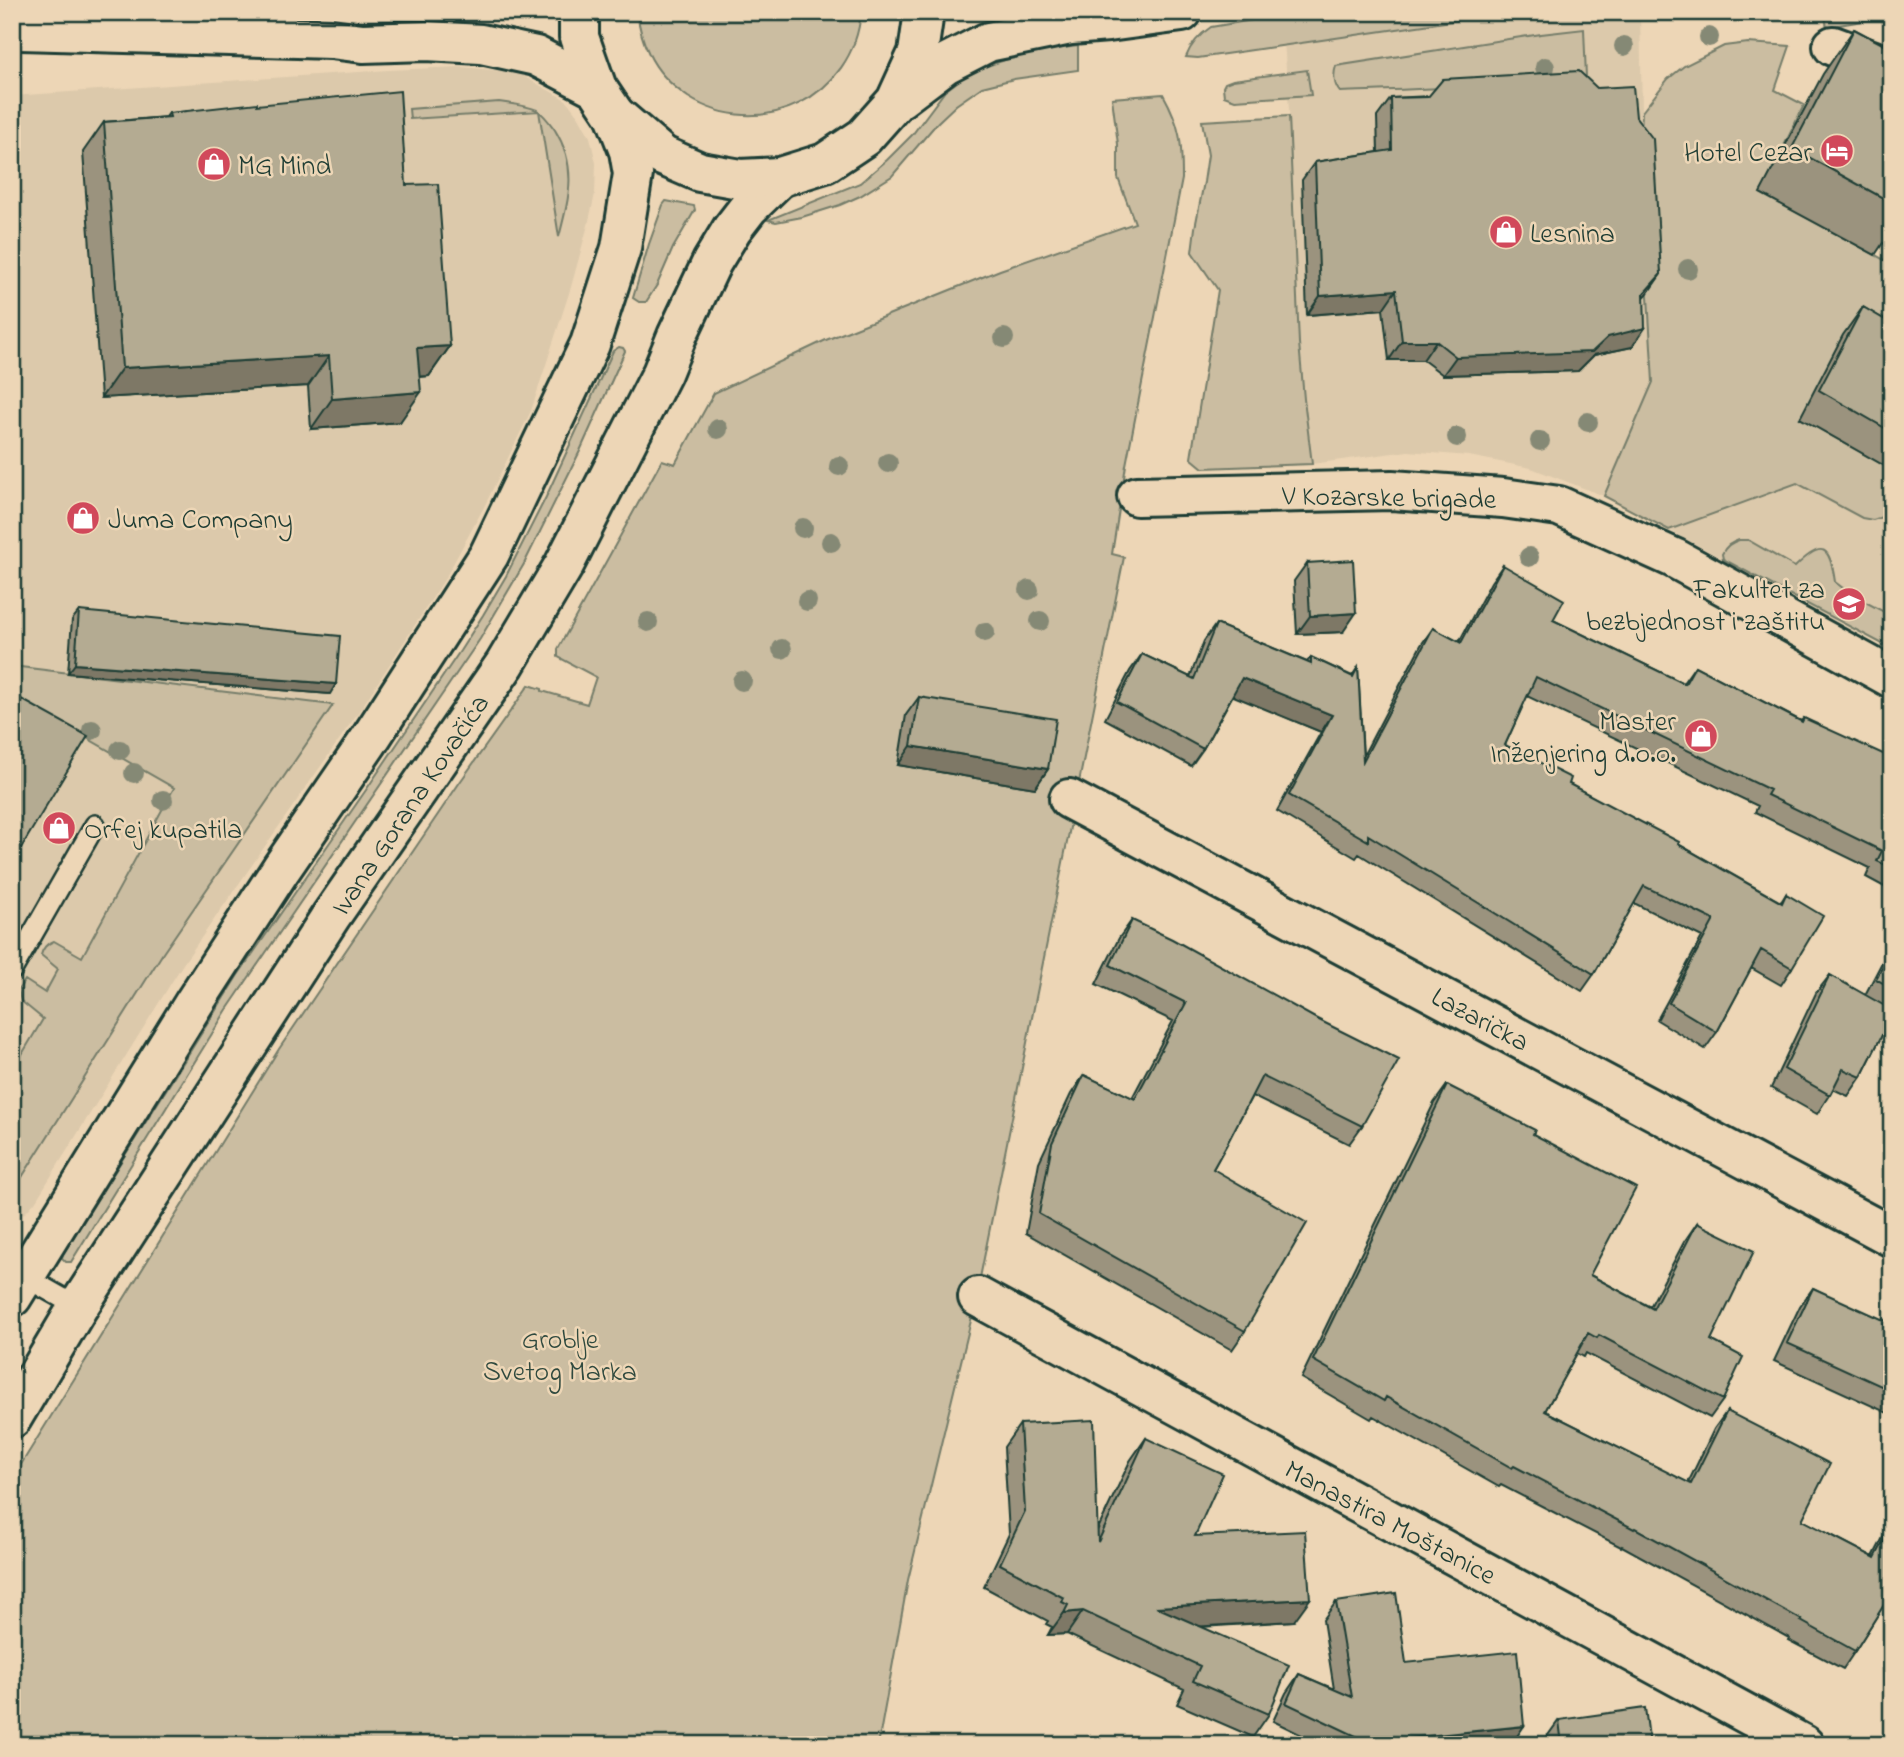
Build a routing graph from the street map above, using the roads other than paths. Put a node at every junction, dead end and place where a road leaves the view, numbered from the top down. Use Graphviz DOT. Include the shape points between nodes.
graph roads {
  1 [pos="124,12"];
  2 [pos="579,12"];
  3 [pos="923,12"];
  4 [pos="1182,12"];
  5 [pos="17,30"];
  6 [pos="1833,46"];
  7 [pos="1892,66"];
  8 [pos="896,101"];
  9 [pos="606,102"];
  10 [pos="780,177"];
  11 [pos="1137,496"];
  12 [pos="1892,678"];
  13 [pos="1069,799"];
  14 [pos="95,825"];
  15 [pos="12,970"];
  16 [pos="1892,1237"];
  17 [pos="17,1281"];
  18 [pos="978,1297"];
  19 [pos="78,1307"];
  20 [pos="12,1418"];
  21 [pos="1804,1745"];
  1 -- 5 [label="main road"];
  2 -- 9 [label="main road" via="579,37"];
  3 -- 8 [label="main road" via="918,53"];
  4 -- 8 [label="main road" via="1071,25 988,41 945,64"];
  5 -- 9 [label="main road" via="481,44 536,56"];
  6 -- 7 [label="main road"];
  8 -- 10 [label="main road" via="864,137 825,163"];
  9 -- 10 [label="main road" via="663,156 700,172 740,179"];
  9 -- 17 [label="main road" via="629,151 633,174 621,248 590,344 489,555"];
  10 -- 19 [label="main road, Ivana Gorana Kovačića" via="749,207 712,262 662,373 564,565 505,664 331,916"];
  11 -- 12 [label="main road, V Kozarske brigade" via="1392,490 1559,506 1674,558"];
  13 -- 16 [label="main road, Lazarička"];
  14 -- 15 [label="lane"];
  17 -- 19 [label="lane"];
  18 -- 21 [label="main road, Manastira Moštanice"];
  19 -- 20 [label="main road, Ivana Gorana Kovačića"];
}
